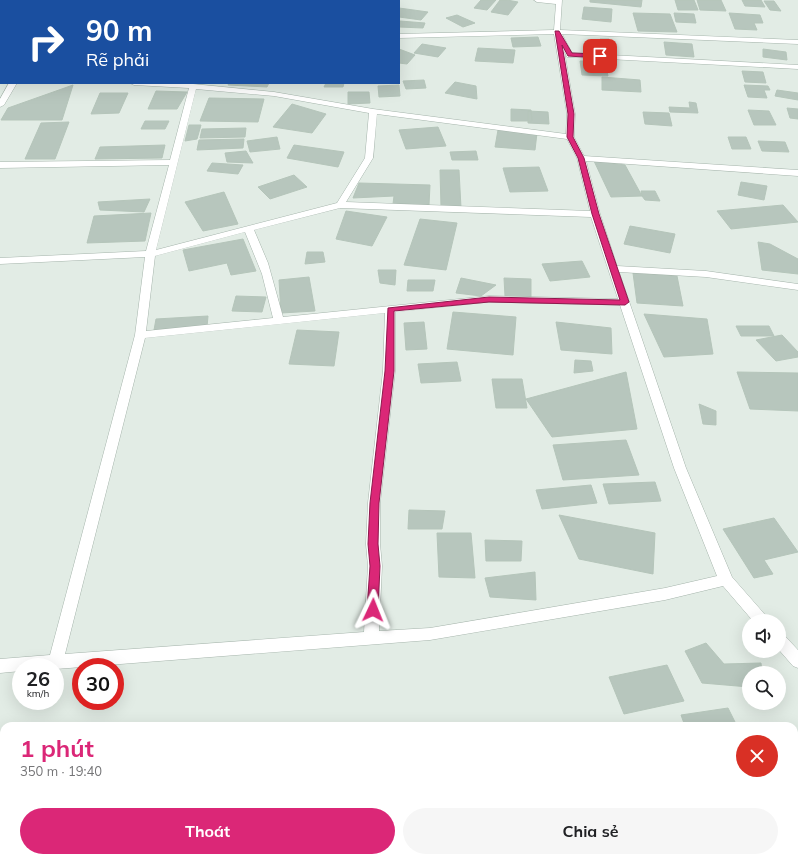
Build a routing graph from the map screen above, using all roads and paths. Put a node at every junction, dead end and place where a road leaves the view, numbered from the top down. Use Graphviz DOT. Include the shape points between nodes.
graph roads {
  1 [pos="537,0"];
  2 [pos="559,1"];
  3 [pos="557,32"];
  4 [pos="400,36"];
  5 [pos="798,42"];
  6 [pos="798,67"];
  7 [pos="12,84"];
  8 [pos="154,84"];
  9 [pos="193,86"];
  10 [pos="0,105"];
  11 [pos="373,111"];
  12 [pos="570,137"];
  13 [pos="581,158"];
  14 [pos="173,162"];
  15 [pos="0,165"];
  16 [pos="798,173"];
  17 [pos="340,205"];
  18 [pos="595,214"];
  19 [pos="249,230"];
  20 [pos="150,254"];
  21 [pos="0,261"];
  22 [pos="614,269"];
  23 [pos="798,287"];
  24 [pos="625,302"];
  25 [pos="390,309"];
  26 [pos="279,321"];
  27 [pos="140,335"];
  28 [pos="726,580"];
  29 [pos="756,614"];
  30 [pos="372,638"];
  31 [pos="786,648"];
  32 [pos="57,658"];
  33 [pos="64,661"];
  34 [pos="798,661"];
  35 [pos="12,665"];
  36 [pos="0,666"];
  1 -- 2 [label="street"];
  2 -- 3 [label="street"];
  3 -- 4 [label="street"];
  3 -- 5 [label="street"];
  3 -- 6 [label="street" via="570,54"];
  3 -- 12 [label="street" via="571,114"];
  7 -- 10 [label="street"];
  8 -- 9 [label="street"];
  9 -- 11 [label="street" via="275,91"];
  9 -- 14 [label="street"];
  11 -- 12 [label="street"];
  11 -- 17 [label="street" via="369,158"];
  12 -- 13 [label="street"];
  13 -- 16 [label="street"];
  13 -- 18 [label="street"];
  14 -- 15 [label="street"];
  14 -- 20 [label="street"];
  17 -- 18 [label="street"];
  17 -- 19 [label="street"];
  18 -- 22 [label="street"];
  19 -- 20 [label="street"];
  19 -- 26 [label="street" via="257,244 268,277"];
  20 -- 21 [label="street"];
  20 -- 27 [label="street"];
  22 -- 23 [label="street" via="706,274"];
  22 -- 24 [label="street"];
  24 -- 25 [label="street" via="489,299"];
  24 -- 28 [label="street" via="680,468"];
  25 -- 26 [label="street"];
  25 -- 30 [label="street" via="389,371 374,503"];
  26 -- 27 [label="street"];
  27 -- 32 [label="street"];
  28 -- 29 [label="street"];
  28 -- 30 [label="street" via="665,594 430,634"];
  30 -- 33 [label="street"];
  31 -- 34 [label="street"];
  35 -- 36 [label="street"];
}
